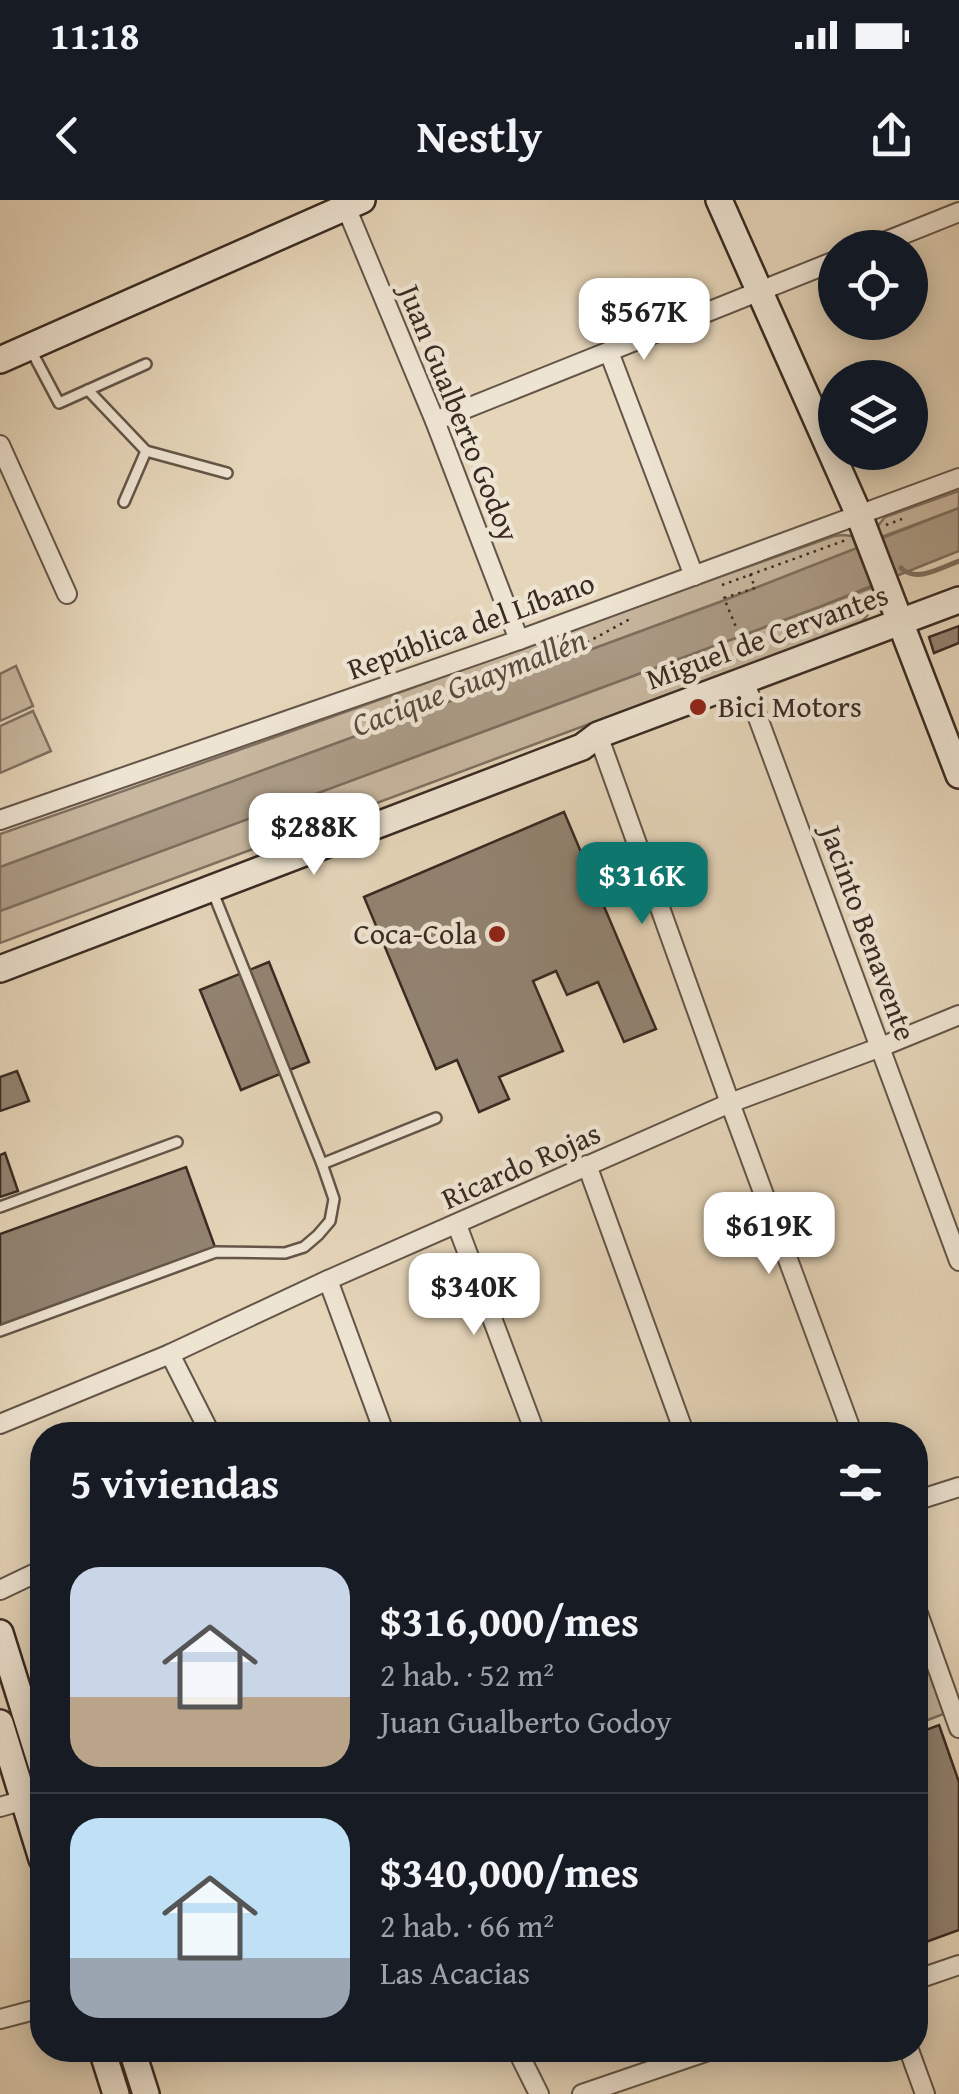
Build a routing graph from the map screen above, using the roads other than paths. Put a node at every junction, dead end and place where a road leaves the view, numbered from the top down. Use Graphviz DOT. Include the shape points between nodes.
graph roads {
  1 [pos="718,200"];
  2 [pos="354,204"];
  3 [pos="959,212"];
  4 [pos="914,230"];
  5 [pos="818,268"];
  6 [pos="760,291"];
  7 [pos="29,347"];
  8 [pos="609,352"];
  9 [pos="0,360"];
  10 [pos="146,364"];
  11 [pos="88,390"];
  12 [pos="435,421"];
  13 [pos="0,445"];
  14 [pos="146,450"];
  15 [pos="227,474"];
  16 [pos="959,478"];
  17 [pos="124,502"];
  18 [pos="859,515"];
  19 [pos="694,576"];
  20 [pos="66,594"];
  21 [pos="959,600"];
  22 [pos="901,622"];
  23 [pos="519,640"];
  24 [pos="744,680"];
  25 [pos="598,735"];
  26 [pos="959,775"];
  27 [pos="0,820"];
  28 [pos="211,888"];
  29 [pos="0,954"];
  30 [pos="0,969"];
  31 [pos="959,1015"];
  32 [pos="881,1047"];
  33 [pos="730,1104"];
  34 [pos="436,1118"];
  35 [pos="178,1142"];
  36 [pos="322,1164"];
  37 [pos="587,1166"];
  38 [pos="0,1207"];
  39 [pos="457,1225"];
  40 [pos="959,1261"];
  41 [pos="328,1280"];
  42 [pos="0,1331"];
  43 [pos="170,1354"];
  44 [pos="204,1422"];
  45 [pos="380,1422"];
  46 [pos="531,1422"];
  47 [pos="680,1422"];
  48 [pos="848,1422"];
  49 [pos="0,1424"];
  50 [pos="959,1486"];
  51 [pos="928,1497"];
  52 [pos="30,1576"];
  53 [pos="0,1590"];
  54 [pos="0,1633"];
  55 [pos="928,1642"];
  56 [pos="0,1723"];
  57 [pos="959,1728"];
  58 [pos="30,1729"];
  59 [pos="22,1802"];
  60 [pos="959,1965"];
  61 [pos="928,1976"];
  62 [pos="30,2011"];
  63 [pos="0,2019"];
  64 [pos="106,2062"];
  65 [pos="136,2062"];
  66 [pos="523,2062"];
  67 [pos="676,2062"];
  68 [pos="913,2062"];
  69 [pos="116,2094"];
  70 [pos="146,2094"];
  71 [pos="539,2094"];
  72 [pos="582,2094"];
  73 [pos="925,2094"];
  1 -- 6 [label="main road"];
  2 -- 7 [label="main road"];
  2 -- 12 [label="street, Juan Gualberto Godoy"];
  3 -- 4 [label="street"];
  5 -- 6 [label="street"];
  6 -- 8 [label="street"];
  6 -- 18 [label="main road"];
  7 -- 9 [label="main road"];
  7 -- 11 [label="lane" via="59,403"];
  8 -- 12 [label="street"];
  8 -- 19 [label="street"];
  10 -- 11 [label="lane"];
  11 -- 14 [label="lane"];
  12 -- 23 [label="street, Juan Gualberto Godoy"];
  13 -- 20 [label="street"];
  14 -- 15 [label="lane"];
  14 -- 17 [label="lane"];
  16 -- 18 [label="street, República del Líbano"];
  18 -- 19 [label="street, República del Líbano"];
  18 -- 22 [label="main road"];
  19 -- 23 [label="street, República del Líbano"];
  21 -- 22 [label="main road, Miguel de Cervantes"];
  22 -- 24 [label="main road, Miguel de Cervantes"];
  22 -- 26 [label="main road"];
  23 -- 27 [label="street, República del Líbano"];
  24 -- 25 [label="main road, Miguel de Cervantes"];
  24 -- 32 [label="street, Jacinto Benavente"];
  25 -- 28 [label="main road, Miguel de Cervantes"];
  25 -- 29 [label="main road, Miguel de Cervantes" via="578,736"];
  25 -- 33 [label="street"];
  28 -- 30 [label="main road, Miguel de Cervantes"];
  28 -- 36 [label="lane"];
  31 -- 32 [label="street, Ricardo Rojas"];
  32 -- 33 [label="street, Ricardo Rojas"];
  32 -- 40 [label="street, Jacinto Benavente"];
  33 -- 37 [label="street, Ricardo Rojas"];
  33 -- 48 [label="street"];
  34 -- 36 [label="lane"];
  35 -- 38 [label="lane"];
  36 -- 42 [label="lane" via="334,1199 330,1221 304,1246 286,1253 216,1252"];
  37 -- 39 [label="street, Ricardo Rojas"];
  37 -- 47 [label="street"];
  39 -- 41 [label="street, Ricardo Rojas"];
  39 -- 46 [label="street"];
  41 -- 43 [label="street, Ricardo Rojas"];
  41 -- 45 [label="street"];
  43 -- 44 [label="street"];
  43 -- 49 [label="street, Ricardo Rojas"];
  50 -- 51 [label="street"];
  52 -- 53 [label="street"];
  54 -- 58 [label="main road"];
  55 -- 57 [label="street"];
  56 -- 59 [label="main road"];
  60 -- 61 [label="street"];
  62 -- 63 [label="street"];
  64 -- 69 [label="main road"];
  65 -- 70 [label="main road"];
  66 -- 71 [label="street"];
  67 -- 72 [label="street"];
  68 -- 73 [label="street"];
}
